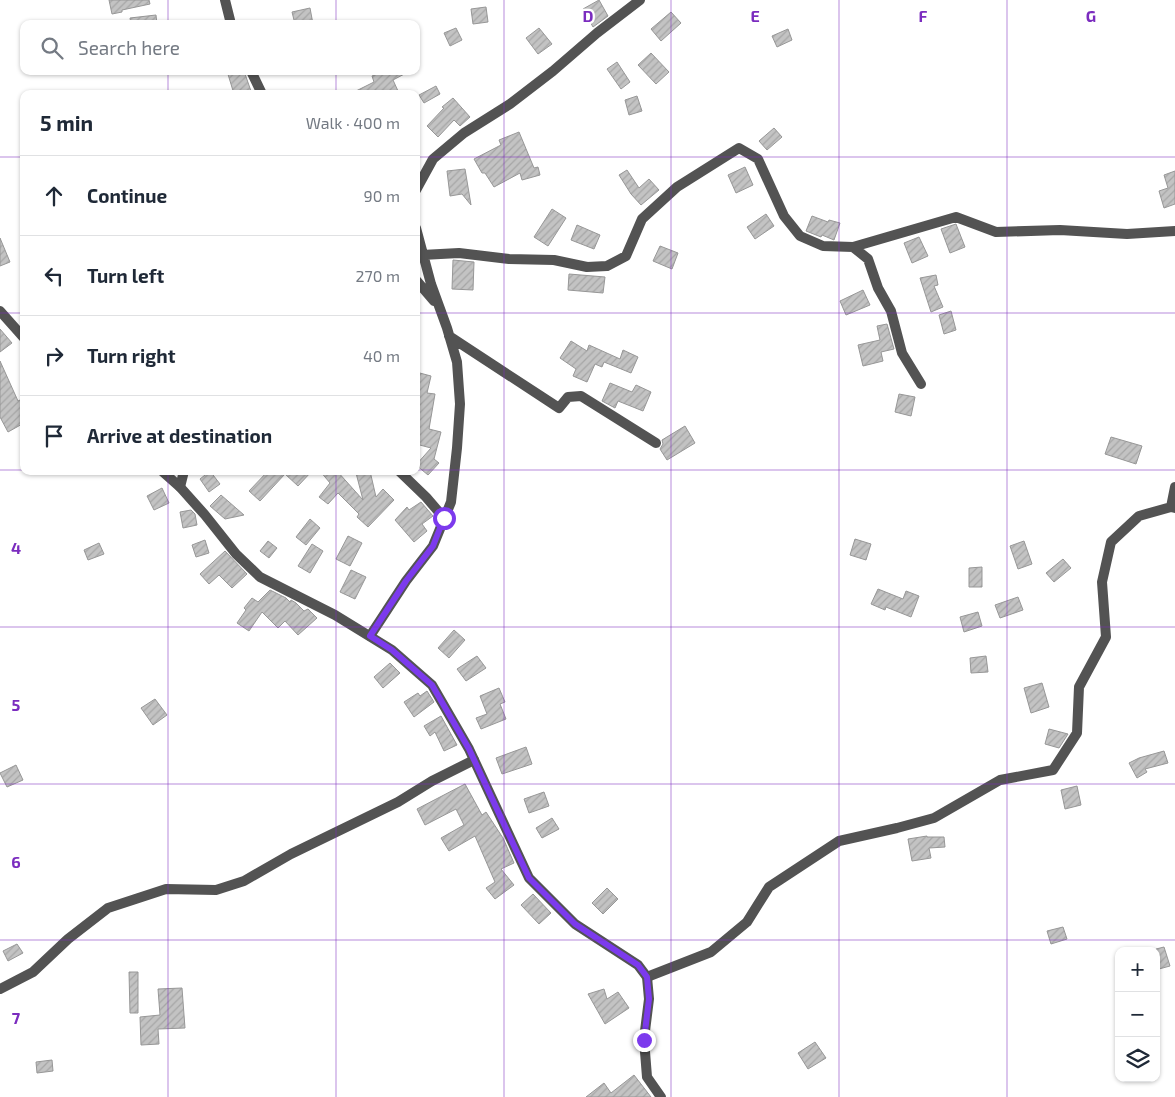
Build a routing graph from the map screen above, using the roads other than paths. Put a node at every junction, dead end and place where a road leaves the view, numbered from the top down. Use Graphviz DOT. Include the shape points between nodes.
graph roads {
  1 [pos="225,0"];
  2 [pos="640,0"];
  3 [pos="230,20"];
  4 [pos="252,75"];
  5 [pos="260,90"];
  6 [pos="420,183"];
  7 [pos="1175,231"];
  8 [pos="420,246"];
  9 [pos="852,247"];
  10 [pos="422,255"];
  11 [pos="420,285"];
  12 [pos="438,305"];
  13 [pos="0,311"];
  14 [pos="20,334"];
  15 [pos="449,336"];
  16 [pos="921,384"];
  17 [pos="656,443"];
  18 [pos="166,475"];
  19 [pos="183,475"];
  20 [pos="403,475"];
  21 [pos="180,487"];
  22 [pos="1175,488"];
  23 [pos="1173,507"];
  24 [pos="444,518"];
  25 [pos="370,636"];
  26 [pos="474,760"];
  27 [pos="647,977"];
  28 [pos="0,989"];
  29 [pos="661,1097"];
  1 -- 3 [label="street"];
  2 -- 6 [label="street" via="510,104 464,133 433,159"];
  4 -- 5 [label="street"];
  7 -- 9 [label="street" via="1128,234 1060,230 996,232 956,217"];
  8 -- 10 [label="street"];
  9 -- 10 [label="street" via="823,246 800,236 784,216 758,159 739,148 677,187 642,219 626,256 607,266 587,267 554,260 459,253"];
  9 -- 16 [label="street" via="868,259 878,288 891,311 902,353"];
  10 -- 12 [label="street"];
  11 -- 12 [label="street"];
  12 -- 15 [label="street"];
  13 -- 14 [label="street"];
  15 -- 17 [label="street" via="559,408 568,397 581,396"];
  15 -- 24 [label="street" via="457,362 460,404 451,502"];
  18 -- 21 [label="street"];
  19 -- 21 [label="street"];
  20 -- 24 [label="street"];
  21 -- 25 [label="street" via="236,554 260,577"];
  22 -- 23 [label="street"];
  23 -- 27 [label="street" via="1140,516 1111,542 1102,582 1106,637 1079,687 1077,734 1053,770 1000,780 934,818 839,841 769,887 747,922 711,952"];
  24 -- 25 [label="street" via="433,546"];
  25 -- 26 [label="street" via="392,650 432,685"];
  26 -- 27 [label="street" via="529,878 575,924 638,965"];
  26 -- 28 [label="street" via="244,881 216,890 166,890 108,908 68,938 33,972"];
  27 -- 29 [label="street" via="649,999 644,1040 648,1077"];
}
